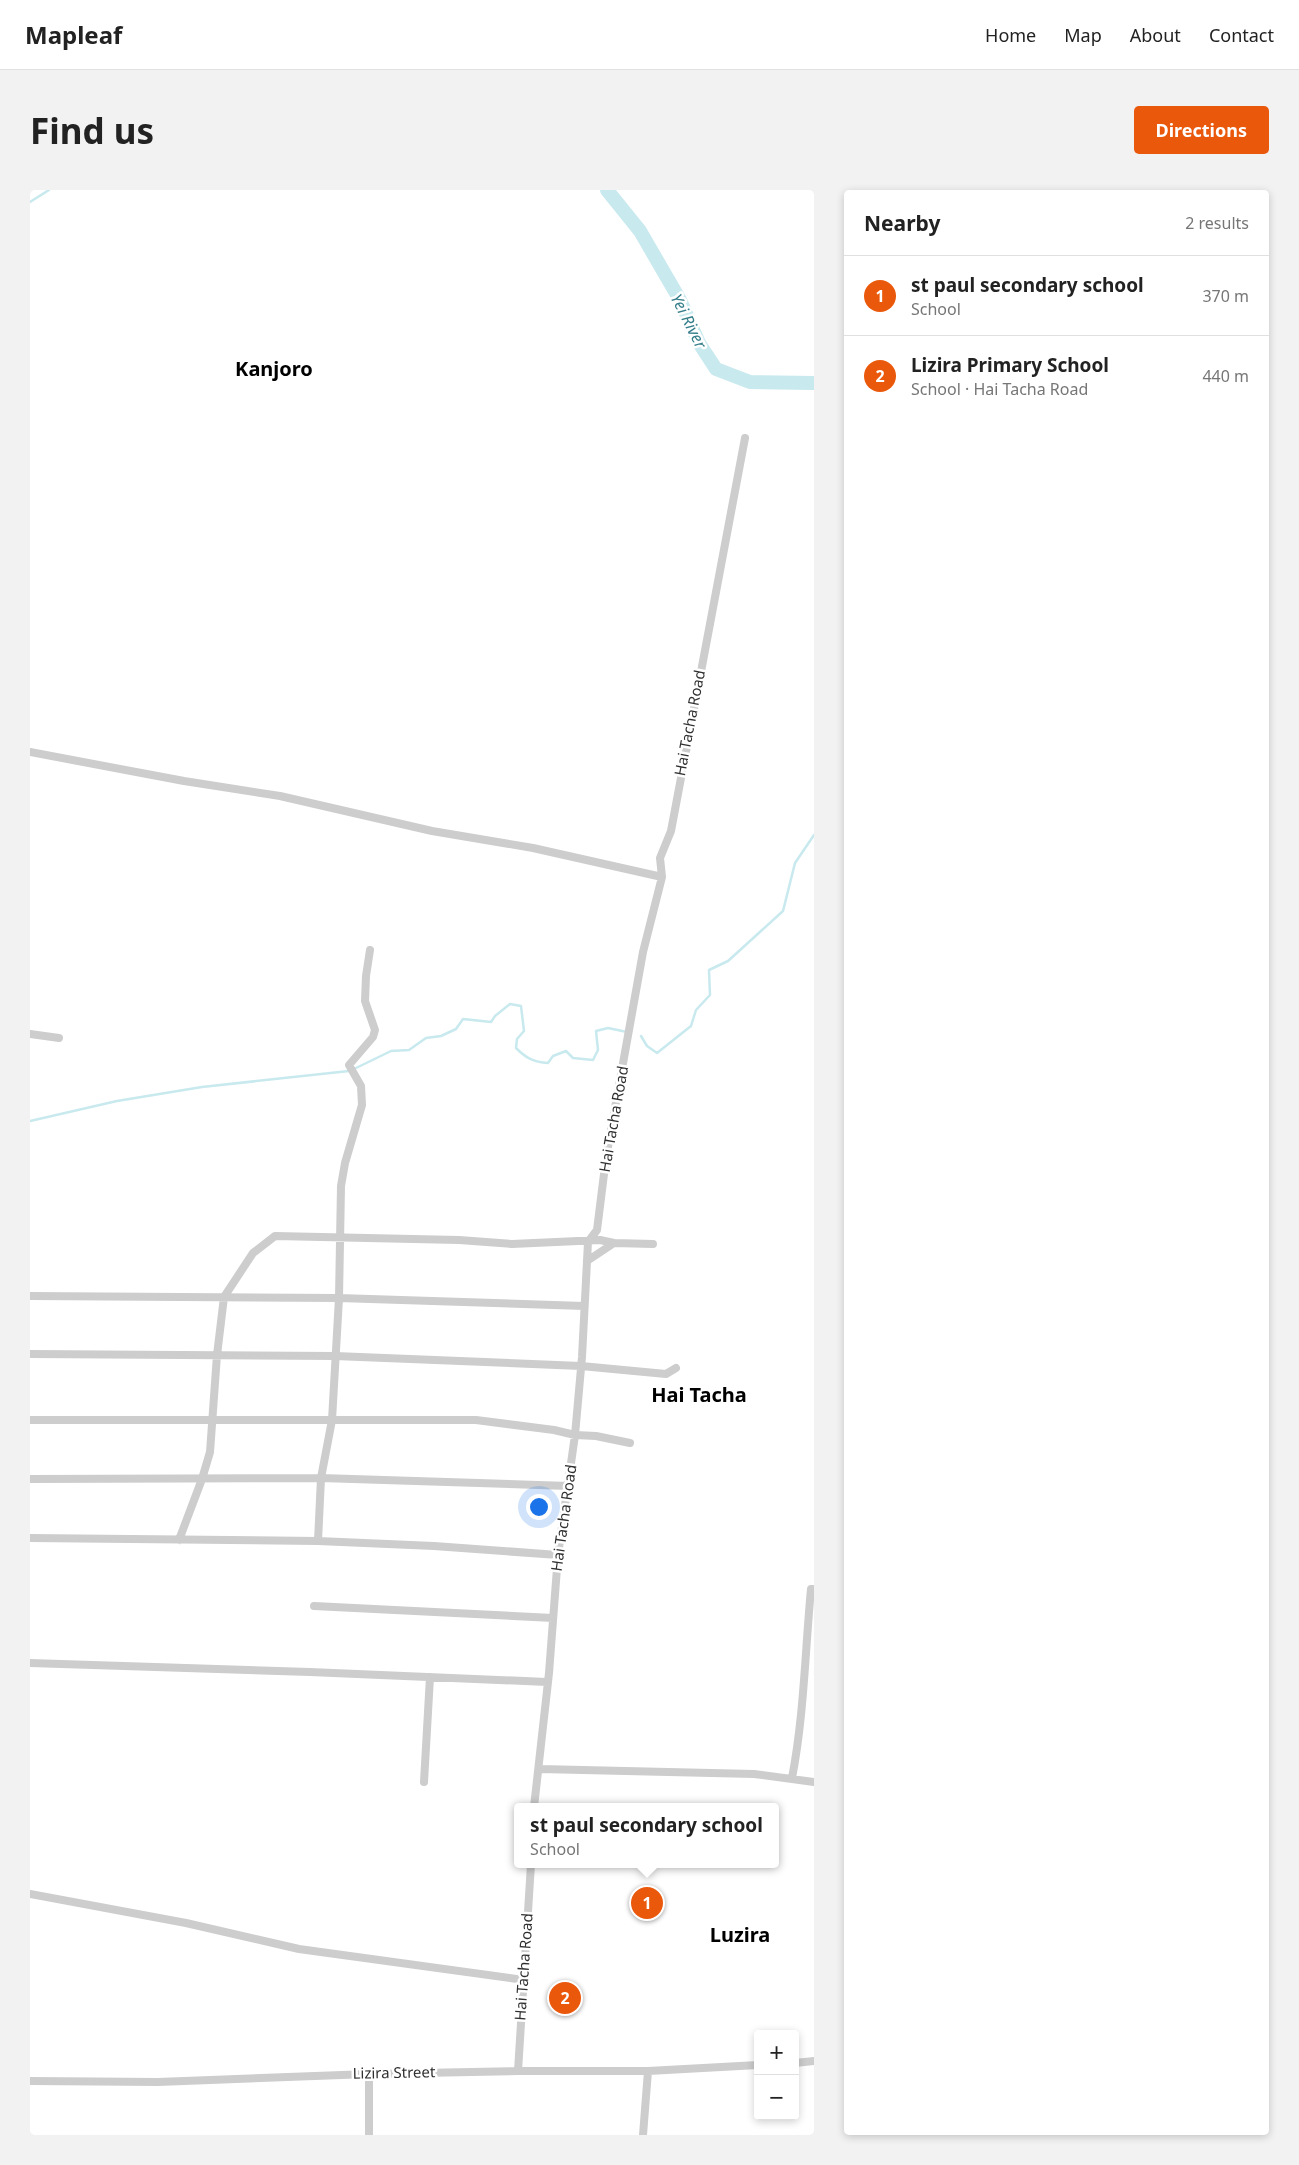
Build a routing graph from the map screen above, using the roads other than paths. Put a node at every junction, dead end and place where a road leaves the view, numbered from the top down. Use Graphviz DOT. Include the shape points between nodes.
graph roads {
  1 [pos="745,438"];
  2 [pos="30,752"];
  3 [pos="662,877"];
  4 [pos="370,950"];
  5 [pos="30,1034"];
  6 [pos="59,1038"];
  7 [pos="338,1238"];
  8 [pos="588,1242"];
  9 [pos="614,1243"];
  10 [pos="653,1244"];
  11 [pos="587,1262"];
  12 [pos="30,1296"];
  13 [pos="224,1297"];
  14 [pos="339,1298"];
  15 [pos="584,1306"];
  16 [pos="30,1354"];
  17 [pos="217,1355"];
  18 [pos="335,1356"];
  19 [pos="581,1366"];
  20 [pos="676,1368"];
  21 [pos="30,1420"];
  22 [pos="212,1420"];
  23 [pos="332,1420"];
  24 [pos="575,1435"];
  25 [pos="630,1443"];
  26 [pos="321,1478"];
  27 [pos="30,1479"];
  28 [pos="202,1479"];
  29 [pos="569,1486"];
  30 [pos="30,1538"];
  31 [pos="179,1540"];
  32 [pos="318,1541"];
  33 [pos="558,1555"];
  34 [pos="814,1589"];
  35 [pos="314,1606"];
  36 [pos="553,1618"];
  37 [pos="30,1663"];
  38 [pos="430,1677"];
  39 [pos="548,1682"];
  40 [pos="540,1769"];
  41 [pos="792,1778"];
  42 [pos="424,1782"];
  43 [pos="814,1782"];
  44 [pos="535,1803"];
  45 [pos="531,1868"];
  46 [pos="30,1894"];
  47 [pos="524,1980"];
  48 [pos="814,2062"];
  49 [pos="799,2063"];
  50 [pos="754,2065"];
  51 [pos="518,2071"];
  52 [pos="648,2071"];
  53 [pos="369,2074"];
  54 [pos="30,2081"];
  55 [pos="369,2135"];
  56 [pos="643,2135"];
  1 -- 3 [label="street, Hai Tacha Road" via="671,831 660,858"];
  2 -- 3 [label="street" via="280,796 432,831 533,848"];
  3 -- 8 [label="street, Hai Tacha Road" via="643,952 606,1158 597,1230"];
  4 -- 7 [label="street" via="365,1001 375,1030 374,1037 349,1065 360,1086 362,1105 345,1163"];
  5 -- 6 [label="street"];
  7 -- 8 [label="street" via="512,1244"];
  7 -- 13 [label="street" via="275,1236 253,1253"];
  7 -- 14 [label="street"];
  8 -- 9 [label="street"];
  8 -- 11 [label="street, Hai Tacha Road"];
  9 -- 10 [label="street"];
  9 -- 11 [label="street"];
  11 -- 15 [label="street, Hai Tacha Road"];
  12 -- 13 [label="street"];
  13 -- 14 [label="street"];
  13 -- 17 [label="street"];
  14 -- 15 [label="street"];
  14 -- 18 [label="street"];
  15 -- 19 [label="street, Hai Tacha Road"];
  16 -- 17 [label="street"];
  17 -- 18 [label="street"];
  17 -- 22 [label="street"];
  18 -- 19 [label="street"];
  18 -- 23 [label="street"];
  19 -- 20 [label="street" via="666,1374"];
  19 -- 24 [label="street, Hai Tacha Road"];
  21 -- 22 [label="street"];
  22 -- 23 [label="street"];
  22 -- 28 [label="street" via="210,1452"];
  23 -- 24 [label="street" via="476,1420"];
  23 -- 26 [label="street"];
  24 -- 25 [label="street"];
  24 -- 29 [label="street, Hai Tacha Road"];
  26 -- 28 [label="street"];
  26 -- 29 [label="street"];
  26 -- 32 [label="street"];
  27 -- 28 [label="street"];
  28 -- 31 [label="street"];
  29 -- 33 [label="street, Hai Tacha Road"];
  30 -- 31 [label="street"];
  31 -- 32 [label="street"];
  32 -- 33 [label="street"];
  33 -- 36 [label="street, Hai Tacha Road"];
  34 -- 41 [label="street" via="811,1589 804,1656 801,1730"];
  35 -- 36 [label="street"];
  36 -- 39 [label="street, Hai Tacha Road"];
  37 -- 38 [label="street"];
  38 -- 39 [label="street"];
  38 -- 42 [label="street"];
  39 -- 40 [label="street, Hai Tacha Road"];
  40 -- 41 [label="street" via="754,1774"];
  40 -- 44 [label="street, Hai Tacha Road"];
  41 -- 43 [label="street"];
  45 -- 47 [label="street, Hai Tacha Road"];
  46 -- 47 [label="street" via="298,1949"];
  47 -- 51 [label="street, Hai Tacha Road"];
  48 -- 49 [label="street"];
  50 -- 52 [label="street, Lizira Street"];
  51 -- 52 [label="street, Lizira Street"];
  51 -- 53 [label="street, Lizira Street"];
  52 -- 56 [label="street"];
  53 -- 54 [label="street, Lizira Street" via="158,2082"];
  53 -- 55 [label="street"];
}
